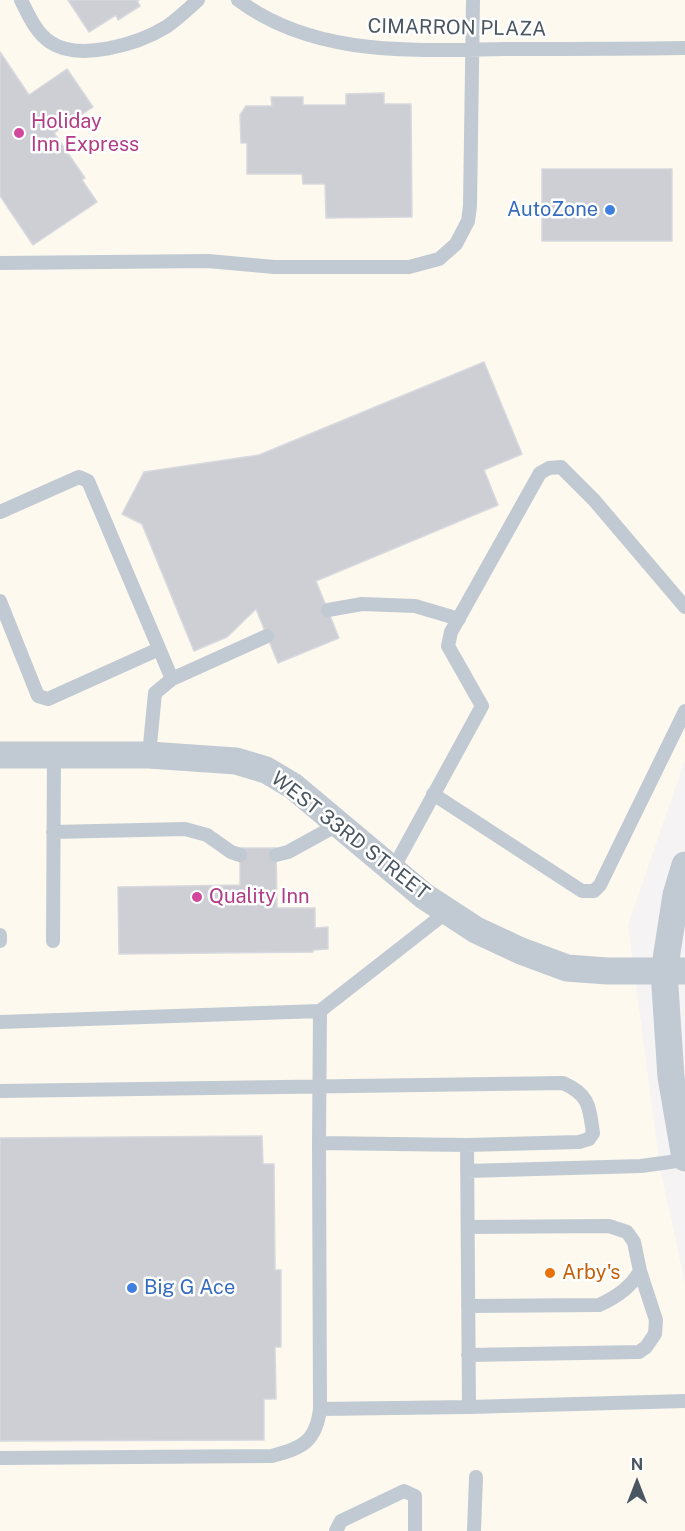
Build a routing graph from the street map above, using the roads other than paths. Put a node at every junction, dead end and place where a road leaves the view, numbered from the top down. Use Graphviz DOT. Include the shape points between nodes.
graph roads {
  1 [pos="21,0"];
  2 [pos="198,0"];
  3 [pos="238,0"];
  4 [pos="473,0"];
  5 [pos="685,48"];
  6 [pos="471,50"];
  7 [pos="0,263"];
  8 [pos="0,512"];
  9 [pos="0,601"];
  10 [pos="685,607"];
  11 [pos="328,610"];
  12 [pos="459,619"];
  13 [pos="267,636"];
  14 [pos="159,649"];
  15 [pos="172,679"];
  16 [pos="685,711"];
  17 [pos="54,755"];
  18 [pos="149,755"];
  19 [pos="0,757"];
  20 [pos="434,794"];
  21 [pos="339,824"];
  22 [pos="53,832"];
  23 [pos="240,855"];
  24 [pos="276,855"];
  25 [pos="685,865"];
  26 [pos="393,869"];
  27 [pos="448,911"];
  28 [pos="0,935"];
  29 [pos="53,940"];
  30 [pos="0,941"];
  31 [pos="674,972"];
  32 [pos="320,1011"];
  33 [pos="0,1022"];
  34 [pos="320,1086"];
  35 [pos="0,1091"];
  36 [pos="319,1143"];
  37 [pos="468,1144"];
  38 [pos="685,1159"];
  39 [pos="468,1171"];
  40 [pos="468,1227"];
  41 [pos="640,1271"];
  42 [pos="468,1306"];
  43 [pos="468,1354"];
  44 [pos="685,1401"];
  45 [pos="469,1407"];
  46 [pos="320,1409"];
  47 [pos="0,1458"];
  48 [pos="476,1477"];
  49 [pos="336,1531"];
  50 [pos="415,1531"];
  51 [pos="474,1531"];
  1 -- 2 [label="lane" via="48,41 81,50 134,43 167,27"];
  3 -- 6 [label="lane, CIMARRON PLAZA" via="258,15 332,43 384,50"];
  4 -- 6 [label="lane"];
  5 -- 6 [label="lane, CIMARRON PLAZA"];
  6 -- 7 [label="lane" via="468,221 456,244 439,259 409,267 274,267 208,261"];
  8 -- 14 [label="lane" via="79,477 88,481"];
  9 -- 14 [label="lane" via="38,696 48,699"];
  10 -- 12 [label="lane" via="561,467 540,473"];
  11 -- 12 [label="lane" via="362,604 415,606"];
  12 -- 20 [label="lane" via="448,646 482,706"];
  13 -- 15 [label="lane"];
  14 -- 15 [label="lane"];
  15 -- 18 [label="lane" via="155,693"];
  16 -- 20 [label="lane" via="594,891 582,891"];
  17 -- 18 [label="street, WEST 33RD STREET"];
  17 -- 19 [label="street, WEST 33RD STREET"];
  17 -- 22 [label="lane"];
  18 -- 21 [label="street, WEST 33RD STREET" via="236,761 266,770 293,786"];
  20 -- 26 [label="lane"];
  21 -- 24 [label="lane"];
  21 -- 26 [label="street, WEST 33RD STREET"];
  22 -- 23 [label="lane" via="184,829 207,835"];
  22 -- 29 [label="lane"];
  25 -- 31 [label="street" via="675,895"];
  26 -- 27 [label="street, WEST 33RD STREET"];
  27 -- 31 [label="street, WEST 33RD STREET" via="485,934 567,968"];
  27 -- 32 [label="lane"];
  28 -- 30 [label="lane"];
  31 -- 38 [label="street" via="671,1077"];
  32 -- 33 [label="lane"];
  32 -- 34 [label="lane"];
  34 -- 35 [label="lane"];
  34 -- 36 [label="lane"];
  34 -- 37 [label="lane" via="563,1083 577,1089 588,1104 592,1133 579,1143"];
  36 -- 37 [label="lane"];
  36 -- 46 [label="lane"];
  37 -- 39 [label="lane"];
  38 -- 39 [label="lane" via="641,1166"];
  39 -- 40 [label="lane"];
  40 -- 41 [label="lane" via="615,1227 627,1232 634,1242"];
  40 -- 42 [label="lane"];
  41 -- 42 [label="lane" via="635,1280 599,1305"];
  41 -- 43 [label="lane" via="656,1320 655,1334 639,1352"];
  42 -- 43 [label="lane"];
  43 -- 45 [label="lane"];
  44 -- 45 [label="lane"];
  45 -- 46 [label="lane"];
  46 -- 47 [label="lane" via="318,1424 309,1440 294,1450 272,1456"];
  48 -- 51 [label="lane"];
  49 -- 50 [label="lane" via="341,1521 404,1491 415,1496"];
}
